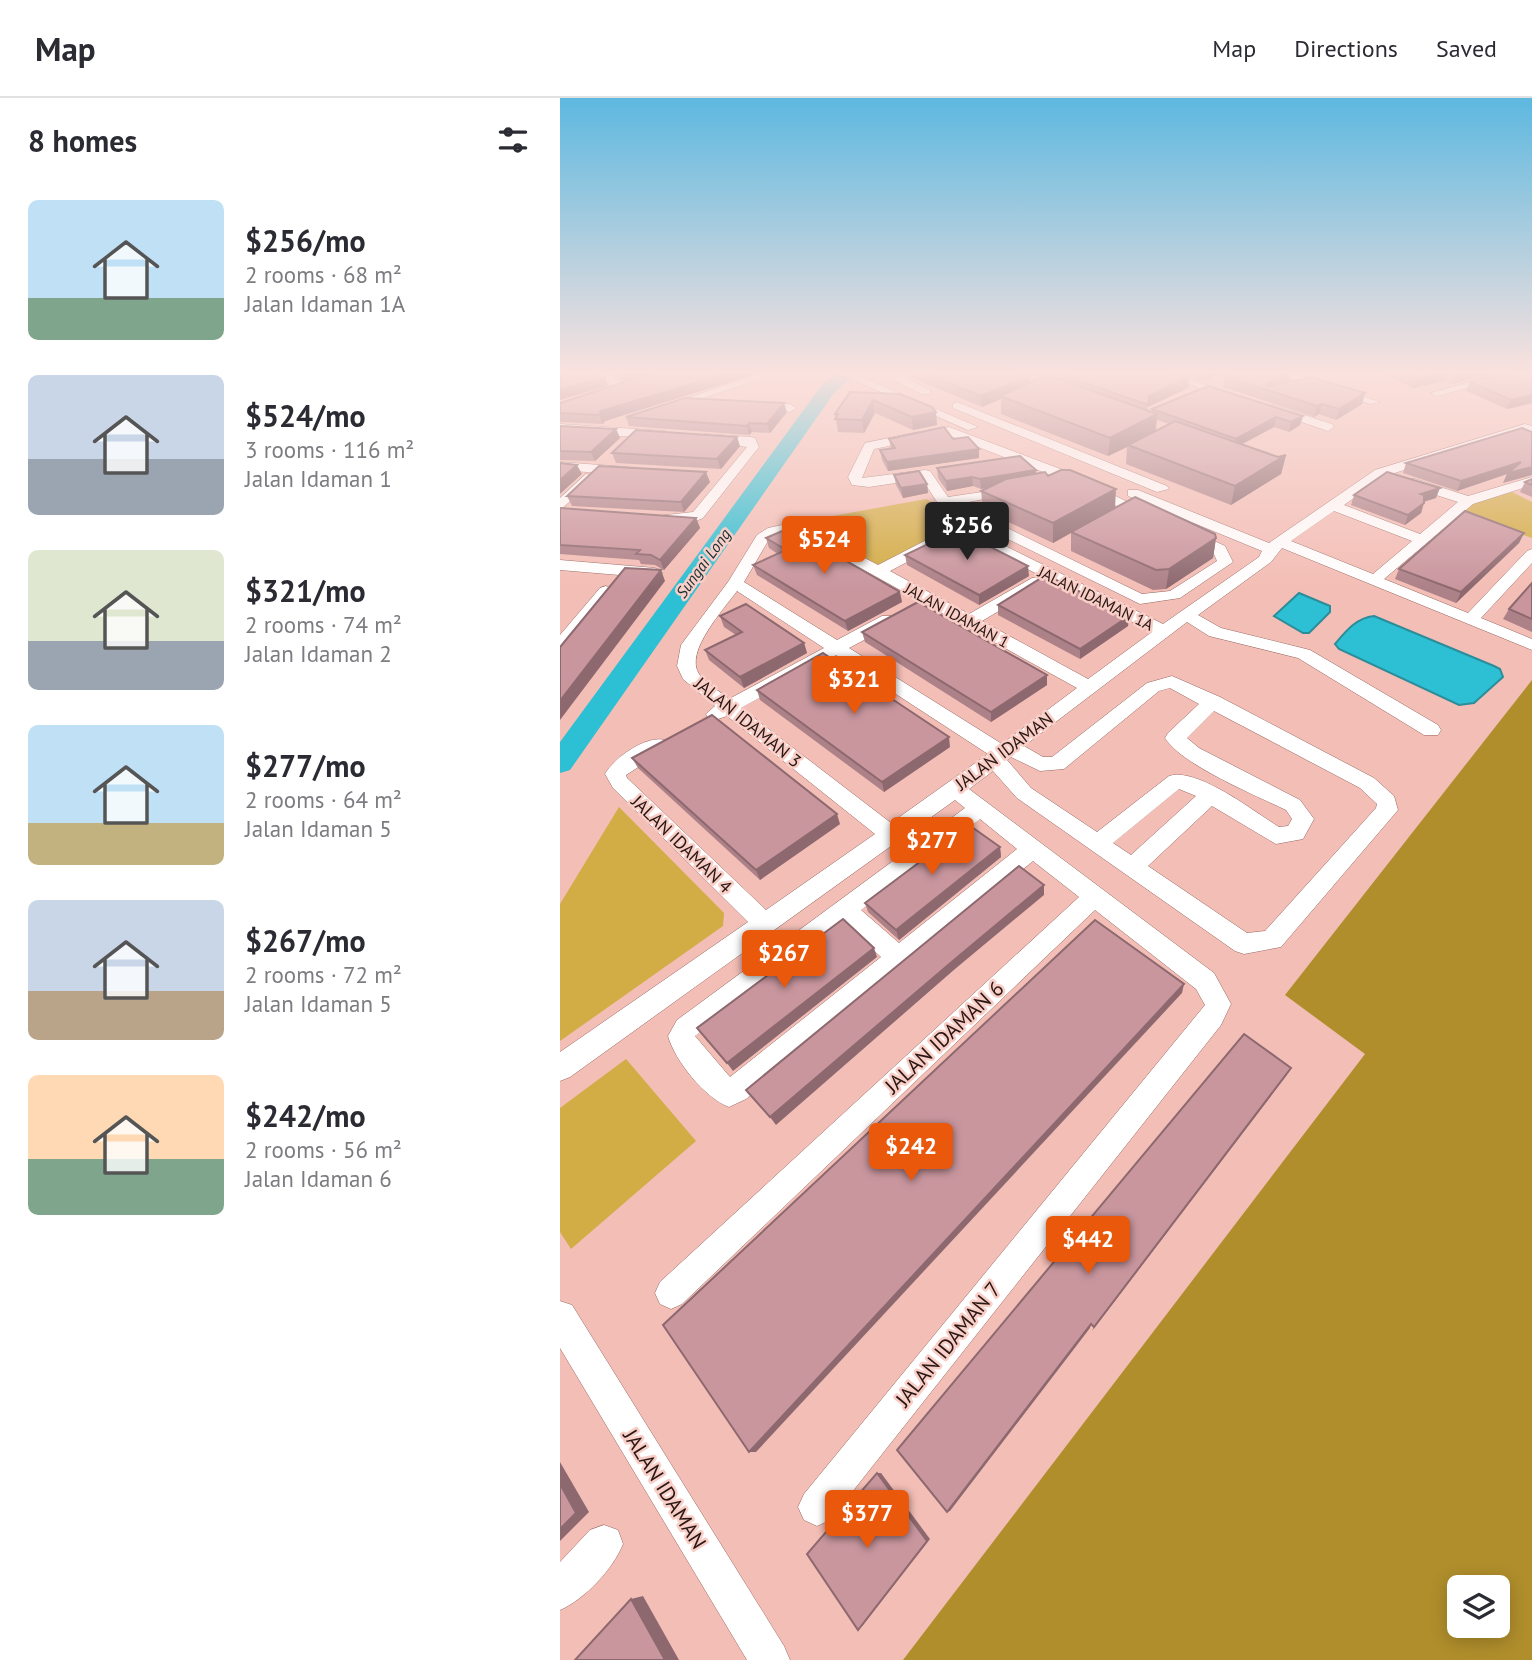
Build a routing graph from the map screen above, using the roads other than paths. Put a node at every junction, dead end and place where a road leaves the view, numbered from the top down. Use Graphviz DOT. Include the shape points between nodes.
graph roads {
  1 [pos="626,443"];
  2 [pos="752,443"];
  3 [pos="882,443"];
  4 [pos="982,443"];
  5 [pos="1010,443"];
  6 [pos="1056,443"];
  7 [pos="1482,443"];
  8 [pos="1023,458"];
  9 [pos="992,463"];
  10 [pos="560,466"];
  11 [pos="599,469"];
  12 [pos="638,471"];
  13 [pos="1380,473"];
  14 [pos="1073,480"];
  15 [pos="1532,481"];
  16 [pos="1047,484"];
  17 [pos="1157,487"];
  18 [pos="1021,489"];
  19 [pos="1509,489"];
  20 [pos="1125,490"];
  21 [pos="1111,498"];
  22 [pos="1532,500"];
  23 [pos="1468,501"];
  24 [pos="944,502"];
  25 [pos="1332,505"];
  26 [pos="1131,506"];
  27 [pos="563,511"];
  28 [pos="1213,511"];
  29 [pos="1453,511"];
  30 [pos="653,518"];
  31 [pos="1195,519"];
  32 [pos="1476,520"];
  33 [pos="1179,530"];
  34 [pos="1420,539"];
  35 [pos="1275,546"];
  36 [pos="1532,554"];
  37 [pos="560,565"];
  38 [pos="624,570"];
  39 [pos="878,571"];
  40 [pos="655,573"];
  41 [pos="1048,574"];
  42 [pos="1380,575"];
  43 [pos="735,583"];
  44 [pos="926,599"];
  45 [pos="1187,615"];
  46 [pos="1470,620"];
  47 [pos="968,622"];
  48 [pos="1164,631"];
  49 [pos="1532,645"];
  50 [pos="560,646"];
  51 [pos="835,648"];
  52 [pos="1089,687"];
  53 [pos="1213,701"];
  54 [pos="728,707"];
  55 [pos="694,726"];
  56 [pos="1431,730"];
  57 [pos="671,738"];
  58 [pos="1001,754"];
  59 [pos="626,763"];
  60 [pos="956,789"];
  61 [pos="1210,795"];
  62 [pos="980,808"];
  63 [pos="891,835"];
  64 [pos="1097,844"];
  65 [pos="1033,848"];
  66 [pos="1132,868"];
  67 [pos="1095,896"];
  68 [pos="845,909"];
  69 [pos="764,923"];
  70 [pos="897,957"];
  71 [pos="560,1068"];
  72 [pos="671,1293"];
  73 [pos="560,1317"];
  74 [pos="817,1507"];
  75 [pos="604,1544"];
  76 [pos="560,1590"];
  77 [pos="771,1660"];
  1 -- 11 [label="street"];
  2 -- 30 [label="street" via="753,447 721,477 698,515 691,519"];
  3 -- 24 [label="street" via="865,449 857,482 932,473"];
  4 -- 8 [label="street"];
  5 -- 20 [label="street"];
  6 -- 17 [label="street" via="1112,463"];
  7 -- 13 [label="street"];
  8 -- 9 [label="street"];
  8 -- 14 [label="street"];
  10 -- 11 [label="street"];
  11 -- 12 [label="street"];
  11 -- 27 [label="street"];
  13 -- 23 [label="street"];
  13 -- 25 [label="street"];
  14 -- 16 [label="street"];
  14 -- 21 [label="street"];
  15 -- 19 [label="street"];
  17 -- 26 [label="street"];
  17 -- 28 [label="street"];
  18 -- 24 [label="street"];
  19 -- 22 [label="street"];
  19 -- 23 [label="street"];
  20 -- 21 [label="street"];
  20 -- 26 [label="street"];
  21 -- 26 [label="street"];
  23 -- 29 [label="street"];
  24 -- 33 [label="street" via="1056,551 1140,598 1174,595 1225,562 1220,549"];
  25 -- 34 [label="street"];
  25 -- 35 [label="street"];
  26 -- 31 [label="street"];
  26 -- 33 [label="street"];
  29 -- 32 [label="street"];
  29 -- 34 [label="street"];
  31 -- 33 [label="street"];
  31 -- 35 [label="street"];
  34 -- 42 [label="street"];
  35 -- 45 [label="street, JALAN IDAMAN" via="1266,559"];
  35 -- 46 [label="street"];
  36 -- 46 [label="street"];
  37 -- 38 [label="street"];
  38 -- 40 [label="street"];
  38 -- 50 [label="street"];
  39 -- 41 [label="street, JALAN IDAMAN 1A" via="966,532"];
  39 -- 43 [label="street, JALAN IDAMAN 1" via="805,531 787,528 762,538"];
  39 -- 44 [label="street, JALAN IDAMAN 1"];
  41 -- 47 [label="street"];
  41 -- 48 [label="street, JALAN IDAMAN 1A"];
  43 -- 51 [label="street"];
  43 -- 54 [label="street, JALAN IDAMAN 3" via="690,645 686,666 692,679"];
  44 -- 47 [label="street, JALAN IDAMAN 1"];
  44 -- 51 [label="street"];
  45 -- 48 [label="street, JALAN IDAMAN"];
  45 -- 56 [label="street" via="1215,632 1304,654"];
  46 -- 49 [label="street"];
  47 -- 52 [label="street, JALAN IDAMAN 1"];
  48 -- 52 [label="street, JALAN IDAMAN"];
  51 -- 54 [label="street"];
  51 -- 58 [label="street"];
  52 -- 58 [label="street, JALAN IDAMAN"];
  53 -- 58 [label="street" via="1181,684 1163,683 1057,764 1048,767"];
  53 -- 61 [label="street" via="1175,738 1192,753 1293,805 1303,819 1295,833 1276,836"];
  53 -- 66 [label="street" via="1367,783 1387,800 1387,810 1278,934 1261,944 1244,944"];
  54 -- 55 [label="street"];
  54 -- 63 [label="street, JALAN IDAMAN 3"];
  57 -- 59 [label="street"];
  58 -- 60 [label="street, JALAN IDAMAN"];
  58 -- 64 [label="street" via="1006,770 1024,793"];
  59 -- 69 [label="street, JALAN IDAMAN 4" via="615,774 620,783"];
  60 -- 62 [label="street"];
  60 -- 63 [label="street, JALAN IDAMAN"];
  61 -- 64 [label="street" via="1176,781"];
  61 -- 66 [label="street"];
  62 -- 65 [label="street"];
  62 -- 68 [label="street"];
  63 -- 69 [label="street, JALAN IDAMAN"];
  64 -- 66 [label="street"];
  65 -- 67 [label="street"];
  65 -- 70 [label="street"];
  67 -- 72 [label="street, JALAN IDAMAN 6"];
  67 -- 74 [label="street, JALAN IDAMAN 7" via="1205,981 1218,1004"];
  68 -- 70 [label="street"];
  68 -- 70 [label="street" via="681,1035 729,1094"];
  69 -- 71 [label="street, JALAN IDAMAN"];
  73 -- 77 [label="street, JALAN IDAMAN"];
  75 -- 76 [label="street"];
}
